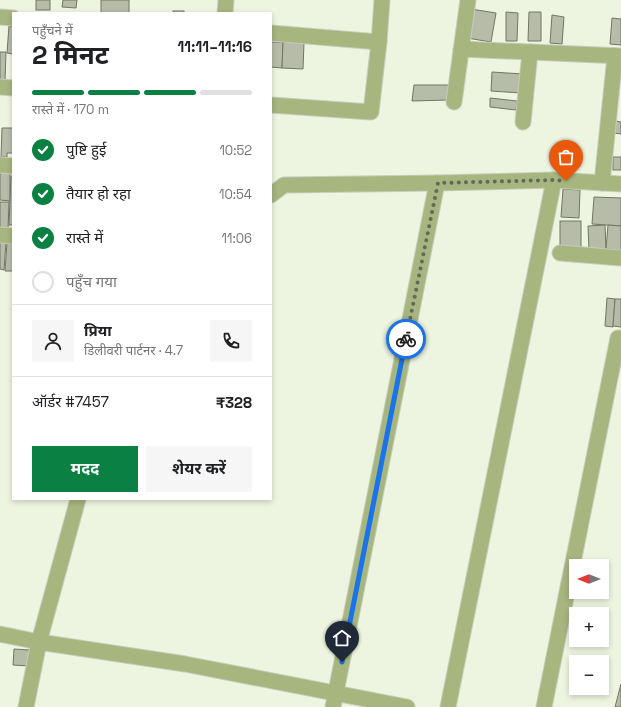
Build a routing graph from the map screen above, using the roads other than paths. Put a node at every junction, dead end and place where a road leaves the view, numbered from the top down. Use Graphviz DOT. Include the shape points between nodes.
graph roads {
  1 [pos="226,0"];
  2 [pos="382,0"];
  3 [pos="468,0"];
  4 [pos="225,12"];
  5 [pos="0,17"];
  6 [pos="12,18"];
  7 [pos="272,33"];
  8 [pos="379,42"];
  9 [pos="462,49"];
  10 [pos="530,52"];
  11 [pos="618,56"];
  12 [pos="0,87"];
  13 [pos="12,88"];
  14 [pos="454,102"];
  15 [pos="272,105"];
  16 [pos="523,122"];
  17 [pos="0,165"];
  18 [pos="12,166"];
  19 [pos="554,180"];
  20 [pos="438,183"];
  21 [pos="602,183"];
  22 [pos="621,184"];
  23 [pos="272,194"];
  24 [pos="0,235"];
  25 [pos="12,236"];
  26 [pos="560,253"];
  27 [pos="621,258"];
  28 [pos="621,338"];
  29 [pos="78,500"];
  30 [pos="0,634"];
  31 [pos="39,642"];
  32 [pos="334,700"];
  33 [pos="26,707"];
  34 [pos="406,707"];
  35 [pos="448,707"];
  36 [pos="544,707"];
  1 -- 4 [label="street"];
  2 -- 8 [label="street"];
  3 -- 9 [label="street"];
  5 -- 6 [label="street"];
  7 -- 8 [label="street"];
  8 -- 15 [label="street" via="371,112"];
  9 -- 10 [label="street"];
  9 -- 14 [label="street"];
  10 -- 11 [label="street"];
  10 -- 16 [label="street"];
  11 -- 21 [label="street"];
  12 -- 13 [label="street"];
  17 -- 18 [label="street"];
  19 -- 20 [label="street"];
  19 -- 21 [label="street"];
  19 -- 35 [label="street"];
  20 -- 23 [label="street" via="284,185"];
  20 -- 32 [label="street"];
  21 -- 22 [label="street"];
  24 -- 25 [label="street"];
  26 -- 27 [label="street"];
  28 -- 36 [label="street" via="618,338"];
  29 -- 31 [label="street"];
  30 -- 31 [label="street"];
  31 -- 32 [label="street" via="185,664"];
  31 -- 33 [label="street"];
  32 -- 34 [label="street"];
}
